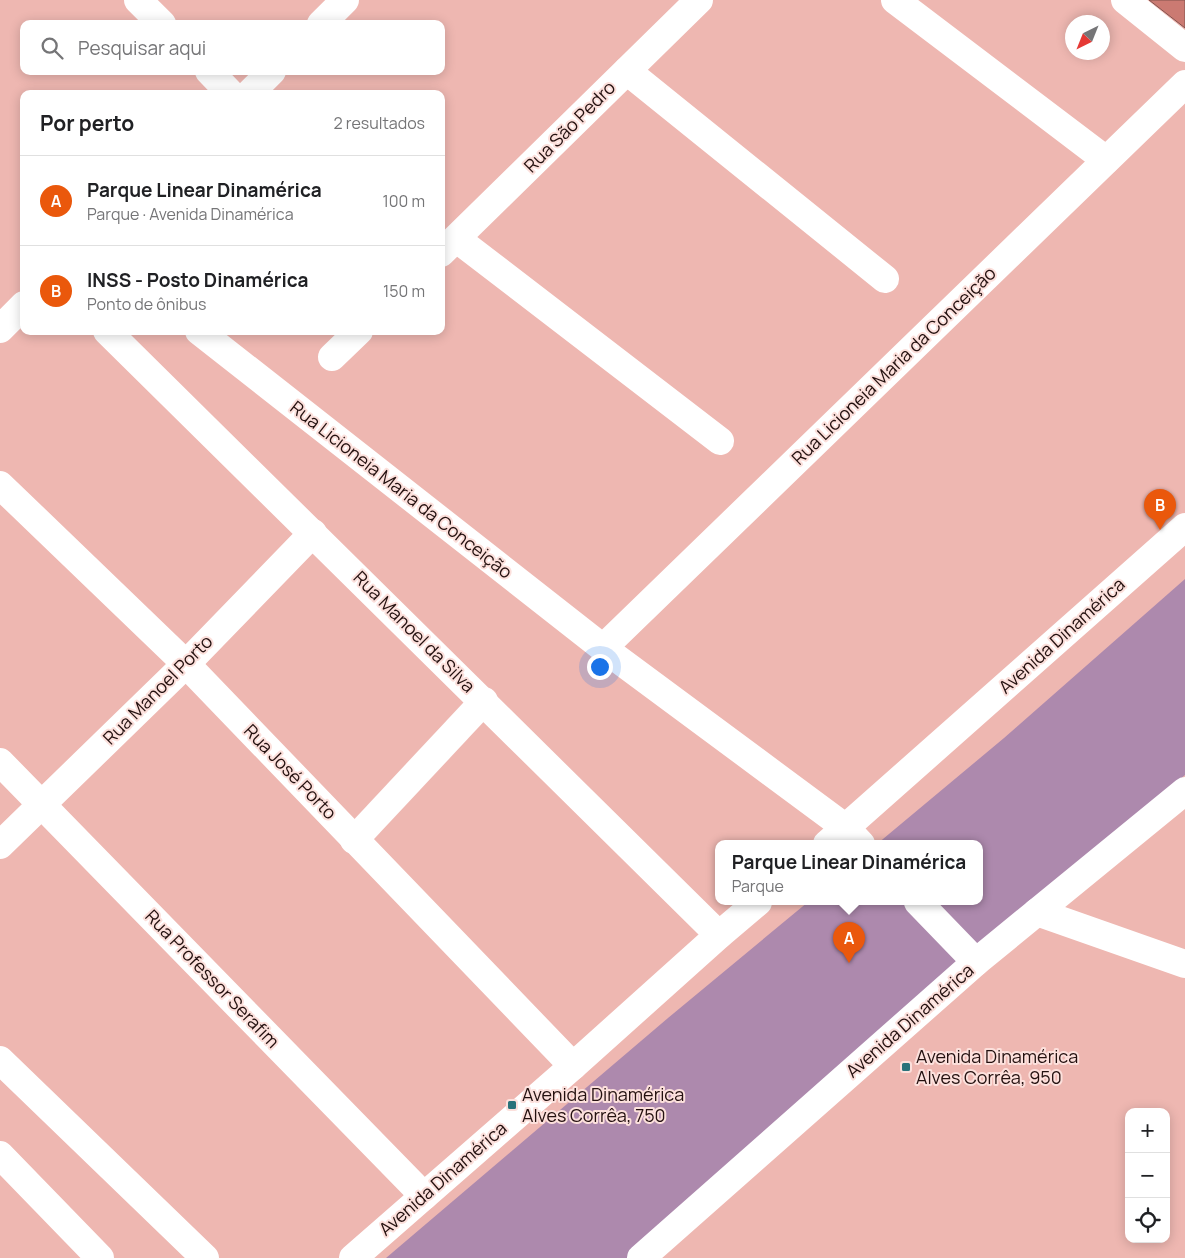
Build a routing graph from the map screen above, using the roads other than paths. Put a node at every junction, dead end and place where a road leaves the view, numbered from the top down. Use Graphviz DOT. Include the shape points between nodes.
graph roads {
  1 [pos="138,0"];
  2 [pos="345,0"];
  3 [pos="699,0"];
  4 [pos="895,0"];
  5 [pos="1125,0"];
  6 [pos="158,20"];
  7 [pos="325,20"];
  8 [pos="1185,48"];
  9 [pos="627,71"];
  10 [pos="213,75"];
  11 [pos="268,75"];
  12 [pos="1185,84"];
  13 [pos="227,90"];
  14 [pos="252,90"];
  15 [pos="1106,160"];
  16 [pos="449,246"];
  17 [pos="886,279"];
  18 [pos="111,335"];
  19 [pos="204,335"];
  20 [pos="355,335"];
  21 [pos="332,357"];
  22 [pos="720,441"];
  23 [pos="0,485"];
  24 [pos="1185,527"];
  25 [pos="313,533"];
  26 [pos="603,648"];
  27 [pos="186,664"];
  28 [pos="484,701"];
  29 [pos="0,762"];
  30 [pos="1185,791"];
  31 [pos="41,804"];
  32 [pos="845,839"];
  33 [pos="354,840"];
  34 [pos="0,845"];
  35 [pos="754,905"];
  36 [pos="921,905"];
  37 [pos="1037,912"];
  38 [pos="719,935"];
  39 [pos="976,962"];
  40 [pos="1185,964"];
  41 [pos="0,1060"];
  42 [pos="573,1066"];
  43 [pos="4,1166"];
  44 [pos="424,1196"];
  45 [pos="100,1258"];
  46 [pos="205,1258"];
  47 [pos="353,1258"];
  48 [pos="642,1258"];
  1 -- 6 [label="street"];
  2 -- 7 [label="street"];
  3 -- 9 [label="street, Rua São Pedro"];
  4 -- 15 [label="street"];
  5 -- 8 [label="street"];
  9 -- 16 [label="street, Rua São Pedro"];
  9 -- 17 [label="street"];
  10 -- 13 [label="street"];
  11 -- 14 [label="street"];
  12 -- 15 [label="street, Rua Licioneia Maria da Conceição"];
  15 -- 26 [label="street, Rua Licioneia Maria da Conceição"];
  16 -- 22 [label="street"];
  18 -- 25 [label="street, Rua Manoel da Silva"];
  19 -- 26 [label="street, Rua Licioneia Maria da Conceição"];
  20 -- 21 [label="street"];
  23 -- 27 [label="street, Rua José Porto"];
  24 -- 32 [label="street, Avenida Dinamérica"];
  25 -- 27 [label="street, Rua Manoel Porto"];
  25 -- 28 [label="street, Rua Manoel da Silva"];
  26 -- 32 [label="street, Rua Licioneia Maria da Conceição"];
  27 -- 31 [label="street, Rua Manoel Porto"];
  27 -- 33 [label="street, Rua José Porto"];
  28 -- 33 [label="street"];
  28 -- 38 [label="street, Rua Manoel da Silva"];
  29 -- 31 [label="street, Rua Professor Serafim"];
  30 -- 37 [label="street, Avenida Dinamérica"];
  31 -- 34 [label="street, Rua Manoel Porto"];
  31 -- 44 [label="street, Rua Professor Serafim"];
  33 -- 42 [label="street, Rua José Porto"];
  35 -- 38 [label="street, Avenida Dinamérica"];
  36 -- 39 [label="street"];
  37 -- 39 [label="street, Avenida Dinamérica"];
  37 -- 40 [label="street"];
  38 -- 42 [label="street, Avenida Dinamérica"];
  39 -- 48 [label="street, Avenida Dinamérica"];
  41 -- 46 [label="street"];
  42 -- 44 [label="street, Avenida Dinamérica"];
  43 -- 45 [label="street"];
  44 -- 47 [label="street, Avenida Dinamérica"];
}
